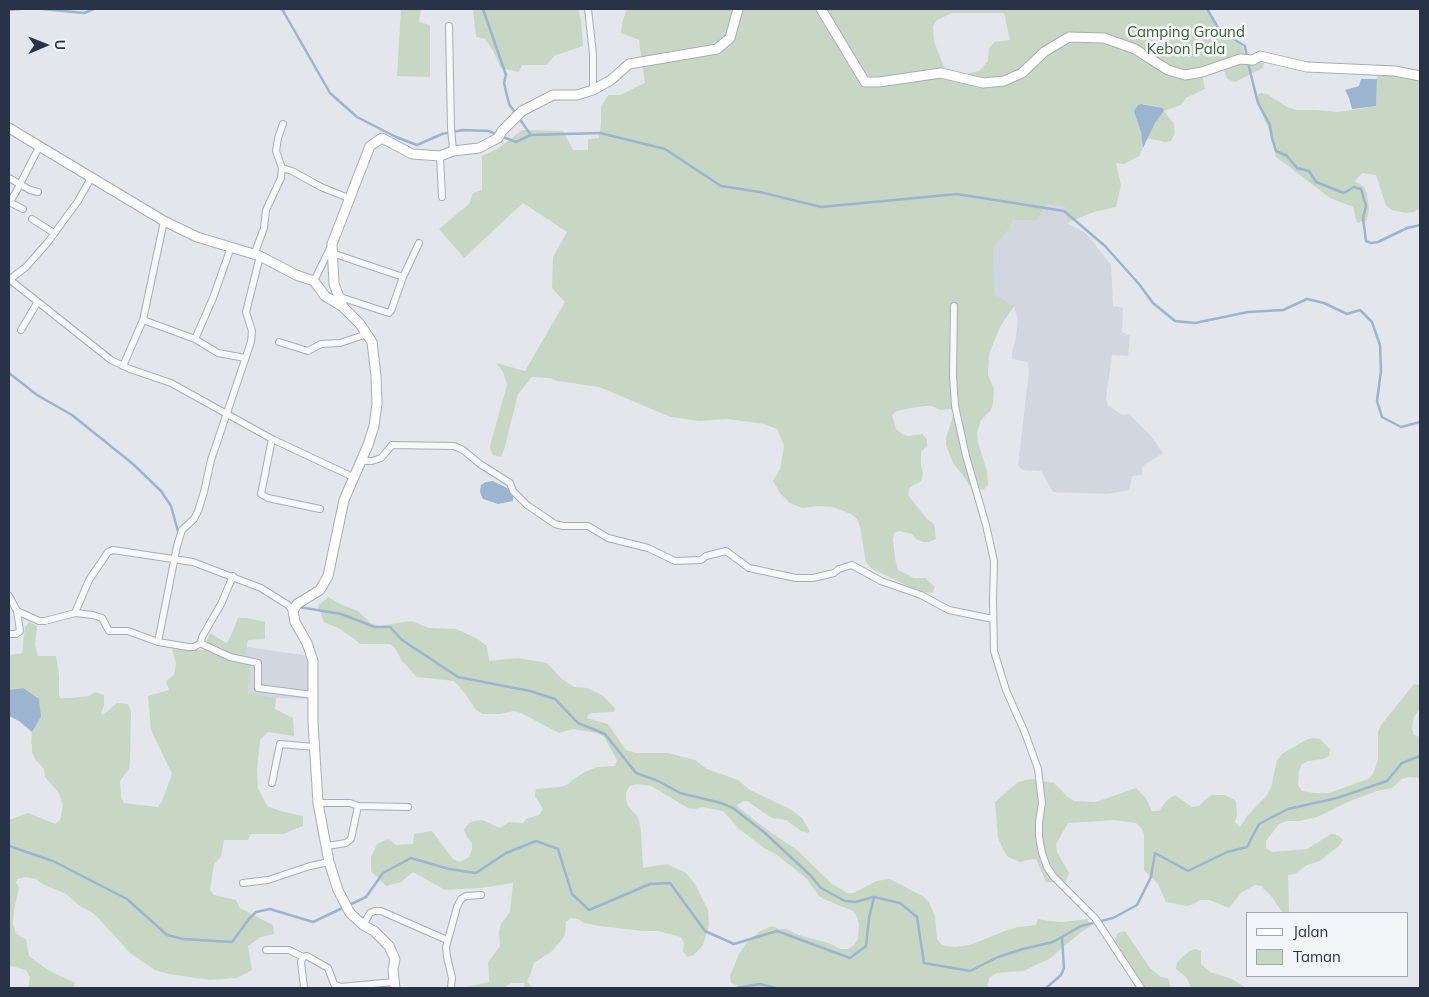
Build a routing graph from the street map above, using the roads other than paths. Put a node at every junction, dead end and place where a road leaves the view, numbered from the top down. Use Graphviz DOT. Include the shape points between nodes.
graph roads {
  1 [pos="588,9"];
  2 [pos="738,9"];
  3 [pos="821,9"];
  4 [pos="449,26"];
  5 [pos="1420,76"];
  6 [pos="593,90"];
  7 [pos="283,124"];
  8 [pos="9,128"];
  9 [pos="39,147"];
  10 [pos="453,151"];
  11 [pos="440,156"];
  12 [pos="282,168"];
  13 [pos="9,178"];
  14 [pos="91,178"];
  15 [pos="20,185"];
  16 [pos="38,192"];
  17 [pos="442,197"];
  18 [pos="351,198"];
  19 [pos="9,203"];
  20 [pos="23,209"];
  21 [pos="32,219"];
  22 [pos="164,221"];
  23 [pos="54,233"];
  24 [pos="419,243"];
  25 [pos="231,247"];
  26 [pos="332,248"];
  27 [pos="257,256"];
  28 [pos="403,277"];
  29 [pos="9,280"];
  30 [pos="314,281"];
  31 [pos="338,296"];
  32 [pos="38,303"];
  33 [pos="954,306"];
  34 [pos="343,307"];
  35 [pos="143,320"];
  36 [pos="21,330"];
  37 [pos="368,334"];
  38 [pos="195,339"];
  39 [pos="279,342"];
  40 [pos="245,358"];
  41 [pos="123,366"];
  42 [pos="226,414"];
  43 [pos="272,439"];
  44 [pos="361,460"];
  45 [pos="353,476"];
  46 [pos="320,509"];
  47 [pos="175,558"];
  48 [pos="233,576"];
  49 [pos="9,596"];
  50 [pos="294,608"];
  51 [pos="76,610"];
  52 [pos="18,611"];
  53 [pos="993,619"];
  54 [pos="9,634"];
  55 [pos="158,642"];
  56 [pos="201,643"];
  57 [pos="313,695"];
  58 [pos="314,747"];
  59 [pos="272,782"];
  60 [pos="318,803"];
  61 [pos="358,806"];
  62 [pos="408,807"];
  63 [pos="327,846"];
  64 [pos="329,862"];
  65 [pos="243,883"];
  66 [pos="481,895"];
  67 [pos="363,925"];
  68 [pos="447,940"];
  69 [pos="266,950"];
  70 [pos="303,957"];
  71 [pos="395,985"];
  72 [pos="304,988"];
  73 [pos="451,988"];
  74 [pos="1141,988"];
  1 -- 6 [label="street"];
  2 -- 6 [label="street" via="730,38 717,50 629,64"];
  3 -- 5 [label="street" via="865,82 941,73 983,83 1004,81 1022,73 1044,52 1069,37 1104,38 1135,49 1168,70 1184,75 1260,56 1307,67 1395,71"];
  4 -- 10 [label="street"];
  6 -- 10 [label="street" via="577,95 553,95 522,111 500,134 479,148"];
  7 -- 12 [label="street" via="276,151"];
  8 -- 9 [label="street"];
  9 -- 14 [label="street"];
  9 -- 15 [label="street"];
  10 -- 11 [label="street"];
  11 -- 17 [label="street"];
  11 -- 18 [label="street" via="412,154 382,138 370,146"];
  12 -- 18 [label="street"];
  12 -- 27 [label="street" via="281,178 266,210"];
  13 -- 15 [label="street"];
  14 -- 22 [label="street"];
  14 -- 23 [label="street"];
  15 -- 16 [label="street"];
  15 -- 19 [label="street"];
  18 -- 26 [label="street"];
  19 -- 20 [label="street"];
  21 -- 23 [label="street"];
  22 -- 25 [label="street" via="197,237"];
  22 -- 35 [label="street"];
  23 -- 29 [label="street" via="26,267"];
  24 -- 28 [label="street"];
  25 -- 27 [label="street"];
  25 -- 38 [label="street"];
  26 -- 28 [label="street"];
  26 -- 30 [label="street"];
  26 -- 31 [label="street" via="332,274"];
  27 -- 30 [label="street"];
  27 -- 40 [label="street" via="246,312 252,335"];
  28 -- 31 [label="street" via="388,313"];
  29 -- 32 [label="street"];
  30 -- 34 [label="street" via="325,296"];
  31 -- 34 [label="street"];
  32 -- 36 [label="street"];
  32 -- 41 [label="street"];
  33 -- 53 [label="street" via="955,406 994,561"];
  34 -- 37 [label="street"];
  35 -- 38 [label="street"];
  35 -- 41 [label="street"];
  37 -- 39 [label="street" via="340,343 321,344 308,351"];
  37 -- 44 [label="street" via="375,357 377,404 374,426"];
  38 -- 40 [label="street" via="218,353"];
  40 -- 42 [label="street"];
  41 -- 42 [label="street" via="171,383"];
  42 -- 43 [label="street"];
  42 -- 47 [label="street" via="198,511 182,530"];
  43 -- 45 [label="street"];
  43 -- 46 [label="street" via="261,494"];
  44 -- 45 [label="street"];
  44 -- 53 [label="street" via="381,458 392,445 454,446 510,483 513,491 527,505 555,524 588,526 608,538 648,548 675,561 701,560 726,551 749,568 796,578 813,578 852,565 949,610"];
  45 -- 50 [label="street" via="344,500 328,576 320,590"];
  47 -- 48 [label="street"];
  47 -- 51 [label="street" via="110,550 90,580"];
  47 -- 55 [label="street"];
  48 -- 50 [label="street"];
  48 -- 56 [label="street"];
  49 -- 52 [label="street"];
  50 -- 57 [label="street" via="295,622 312,655"];
  51 -- 52 [label="street" via="40,621"];
  51 -- 55 [label="street" via="99,616 109,631 128,631"];
  52 -- 54 [label="street" via="20,630"];
  53 -- 74 [label="street" via="998,668 1038,768 1042,803 1039,837 1045,860 1054,876 1095,918"];
  55 -- 56 [label="street" via="188,647"];
  56 -- 57 [label="street" via="230,658 258,663 258,688"];
  57 -- 58 [label="street"];
  58 -- 59 [label="street" via="280,744"];
  58 -- 60 [label="street"];
  60 -- 61 [label="street"];
  60 -- 63 [label="street"];
  61 -- 62 [label="street"];
  61 -- 63 [label="street" via="350,839 346,843"];
  63 -- 64 [label="street"];
  64 -- 65 [label="street" via="268,880"];
  64 -- 67 [label="street" via="343,901"];
  66 -- 68 [label="street" via="461,898"];
  67 -- 68 [label="street" via="370,913 381,911"];
  67 -- 71 [label="street" via="389,946 395,958"];
  68 -- 73 [label="street"];
  69 -- 70 [label="street" via="289,950"];
  70 -- 71 [label="street" via="326,966 336,986"];
  70 -- 72 [label="street"];
}
